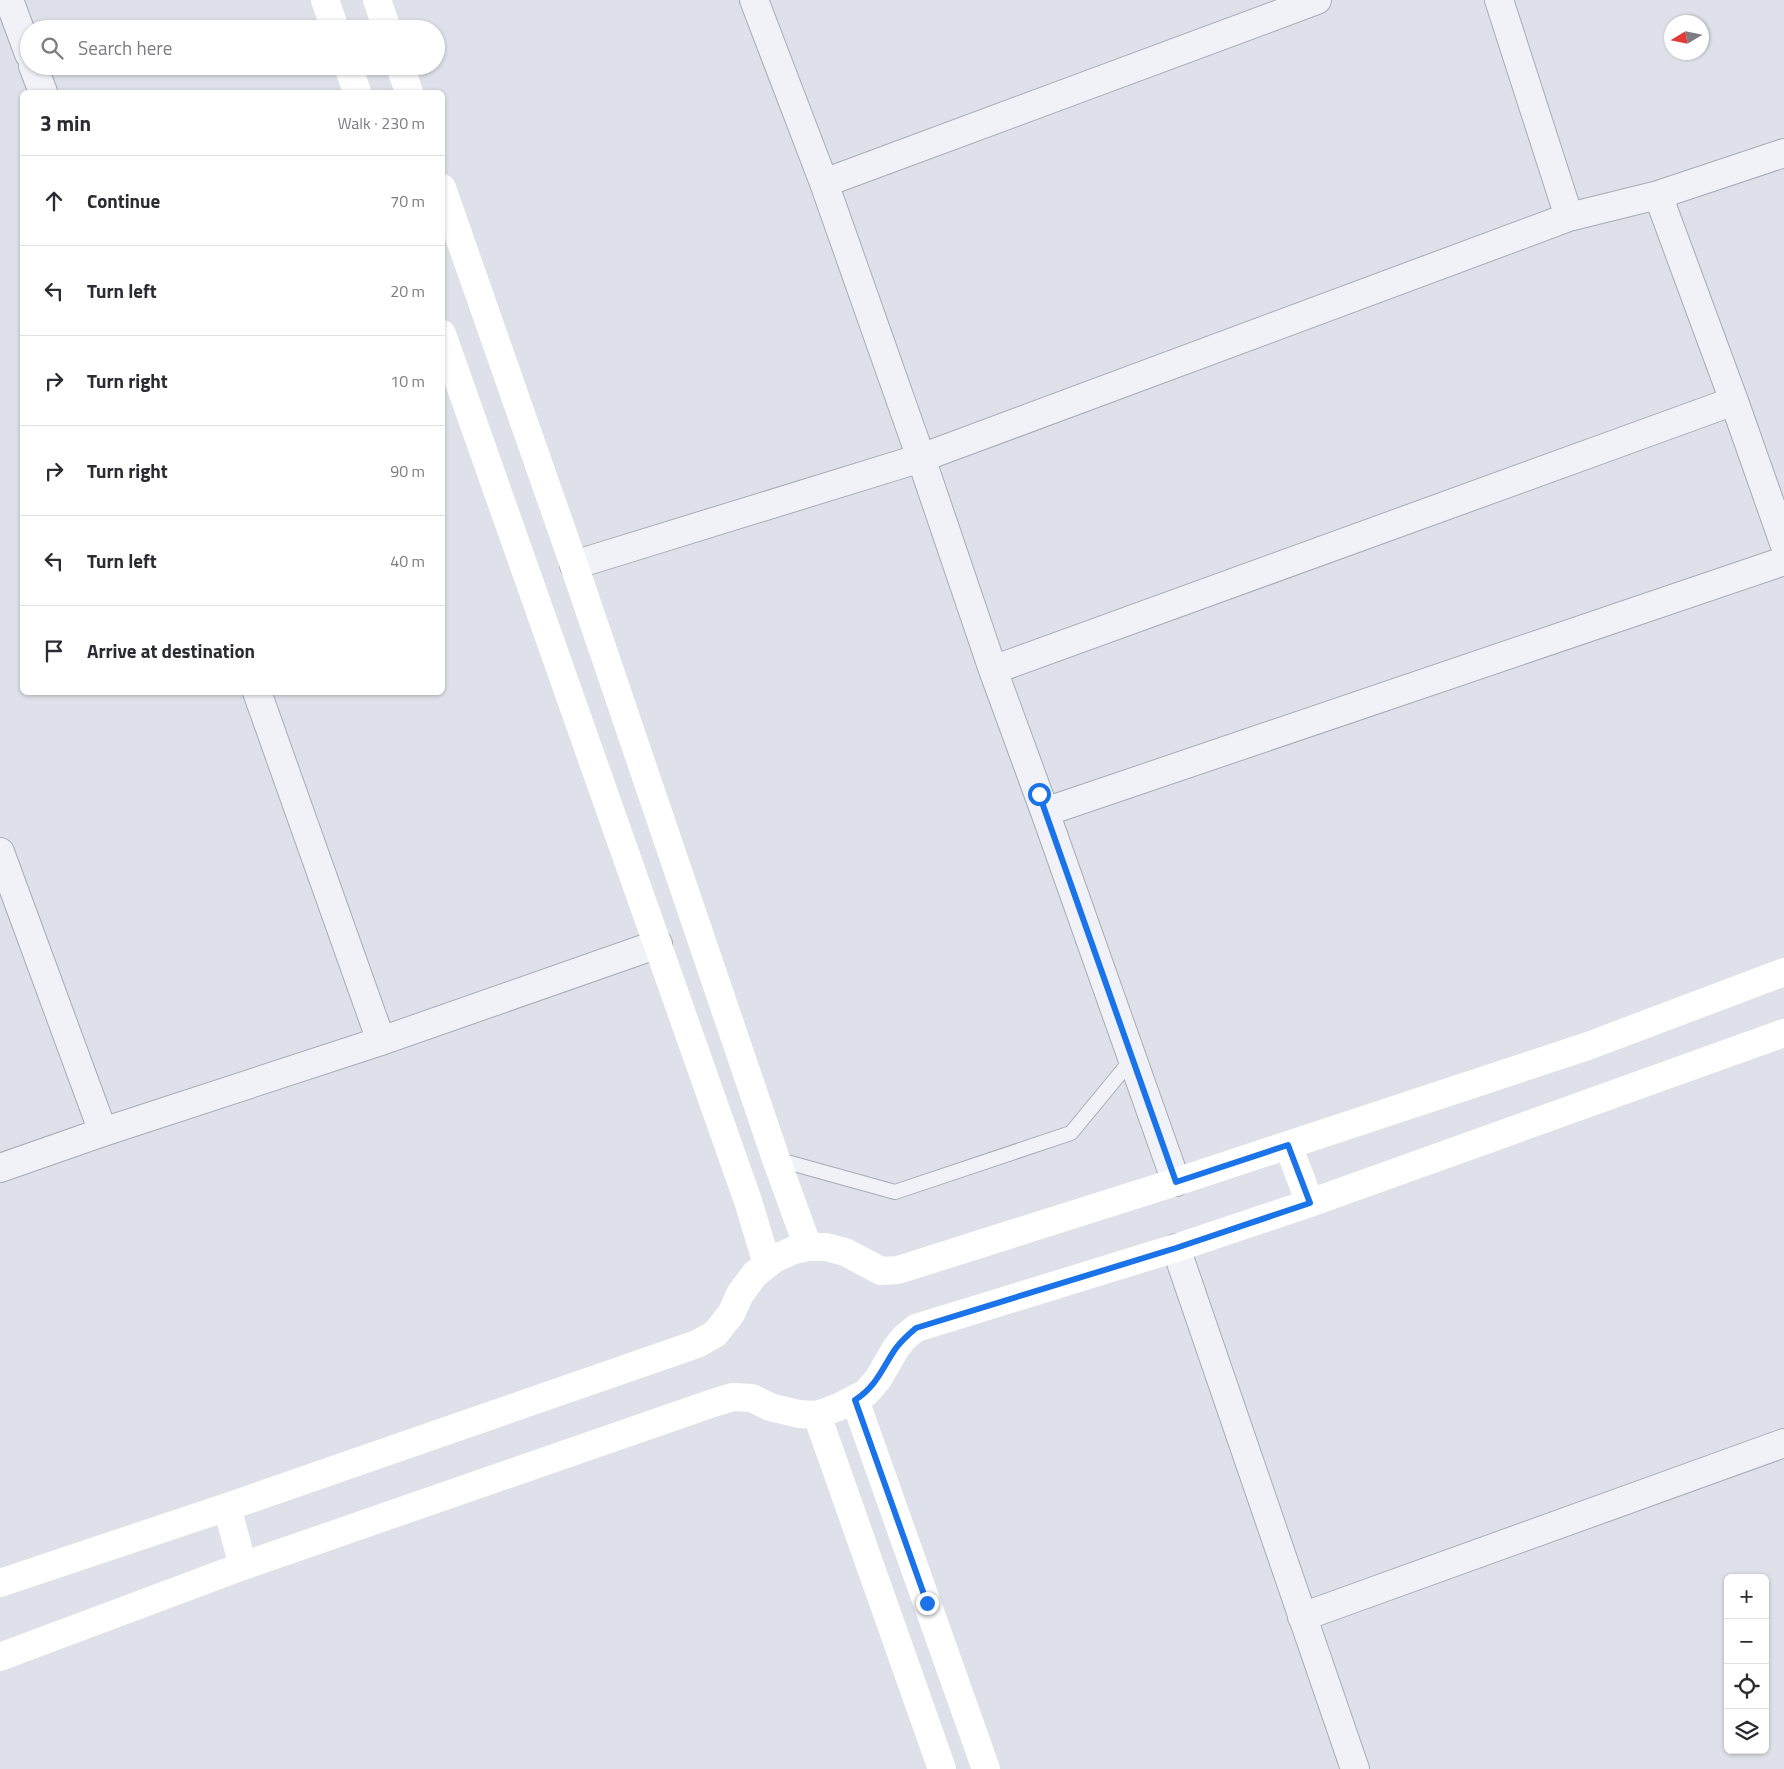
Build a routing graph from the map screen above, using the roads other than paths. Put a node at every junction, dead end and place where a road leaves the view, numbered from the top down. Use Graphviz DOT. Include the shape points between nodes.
graph roads {
  1 [pos="10,0"];
  2 [pos="325,0"];
  3 [pos="377,0"];
  4 [pos="754,0"];
  5 [pos="1317,0"];
  6 [pos="1499,0"];
  7 [pos="332,20"];
  8 [pos="384,20"];
  9 [pos="20,28"];
  10 [pos="36,75"];
  11 [pos="351,75"];
  12 [pos="403,75"];
  13 [pos="41,90"];
  14 [pos="357,90"];
  15 [pos="408,90"];
  16 [pos="1784,153"];
  17 [pos="824,183"];
  18 [pos="1658,195"];
  19 [pos="445,197"];
  20 [pos="1569,217"];
  21 [pos="445,342"];
  22 [pos="1734,401"];
  23 [pos="921,458"];
  24 [pos="1784,543"];
  25 [pos="1784,561"];
  26 [pos="574,565"];
  27 [pos="993,670"];
  28 [pos="258,695"];
  29 [pos="1046,812"];
  30 [pos="0,855"];
  31 [pos="658,944"];
  32 [pos="1784,972"];
  33 [pos="1784,1033"];
  34 [pos="381,1041"];
  35 [pos="1132,1059"];
  36 [pos="103,1132"];
  37 [pos="1288,1145"];
  38 [pos="776,1158"];
  39 [pos="0,1168"];
  40 [pos="1176,1182"];
  41 [pos="1310,1203"];
  42 [pos="808,1248"];
  43 [pos="1176,1248"];
  44 [pos="767,1264"];
  45 [pos="855,1400"];
  46 [pos="817,1415"];
  47 [pos="1784,1443"];
  48 [pos="227,1507"];
  49 [pos="243,1566"];
  50 [pos="0,1583"];
  51 [pos="1302,1617"];
  52 [pos="0,1657"];
  53 [pos="942,1769"];
  54 [pos="986,1769"];
  55 [pos="1356,1769"];
  1 -- 9 [label="street"];
  2 -- 7 [label="street"];
  3 -- 8 [label="street"];
  4 -- 17 [label="street"];
  5 -- 17 [label="street"];
  6 -- 20 [label="street"];
  10 -- 13 [label="street"];
  11 -- 14 [label="street"];
  12 -- 15 [label="street"];
  16 -- 18 [label="street"];
  17 -- 23 [label="street"];
  18 -- 20 [label="street"];
  18 -- 22 [label="street"];
  19 -- 26 [label="street"];
  20 -- 23 [label="street"];
  21 -- 31 [label="street"];
  22 -- 24 [label="street"];
  22 -- 27 [label="street"];
  23 -- 26 [label="street"];
  23 -- 27 [label="street"];
  25 -- 29 [label="street"];
  26 -- 38 [label="street"];
  27 -- 29 [label="street"];
  28 -- 34 [label="street"];
  29 -- 35 [label="street"];
  30 -- 36 [label="street"];
  31 -- 34 [label="street"];
  31 -- 44 [label="street"];
  32 -- 37 [label="street" via="1588,1046"];
  33 -- 41 [label="street"];
  34 -- 36 [label="street"];
  35 -- 38 [label="lane" via="1071,1134 895,1192"];
  35 -- 40 [label="street"];
  36 -- 39 [label="street"];
  37 -- 40 [label="street"];
  37 -- 41 [label="street"];
  38 -- 42 [label="street"];
  40 -- 42 [label="street" via="898,1270 882,1271 845,1252"];
  41 -- 43 [label="street"];
  42 -- 44 [label="street" via="794,1250"];
  43 -- 45 [label="street" via="916,1328 896,1348 878,1379"];
  43 -- 51 [label="street"];
  44 -- 48 [label="street" via="740,1294 731,1314 715,1334 696,1344"];
  45 -- 46 [label="street"];
  45 -- 54 [label="street"];
  46 -- 49 [label="street" via="770,1407 752,1398 733,1397 713,1402"];
  46 -- 53 [label="street"];
  47 -- 51 [label="street"];
  48 -- 49 [label="street"];
  48 -- 50 [label="street"];
  49 -- 52 [label="street"];
  51 -- 55 [label="street"];
}
